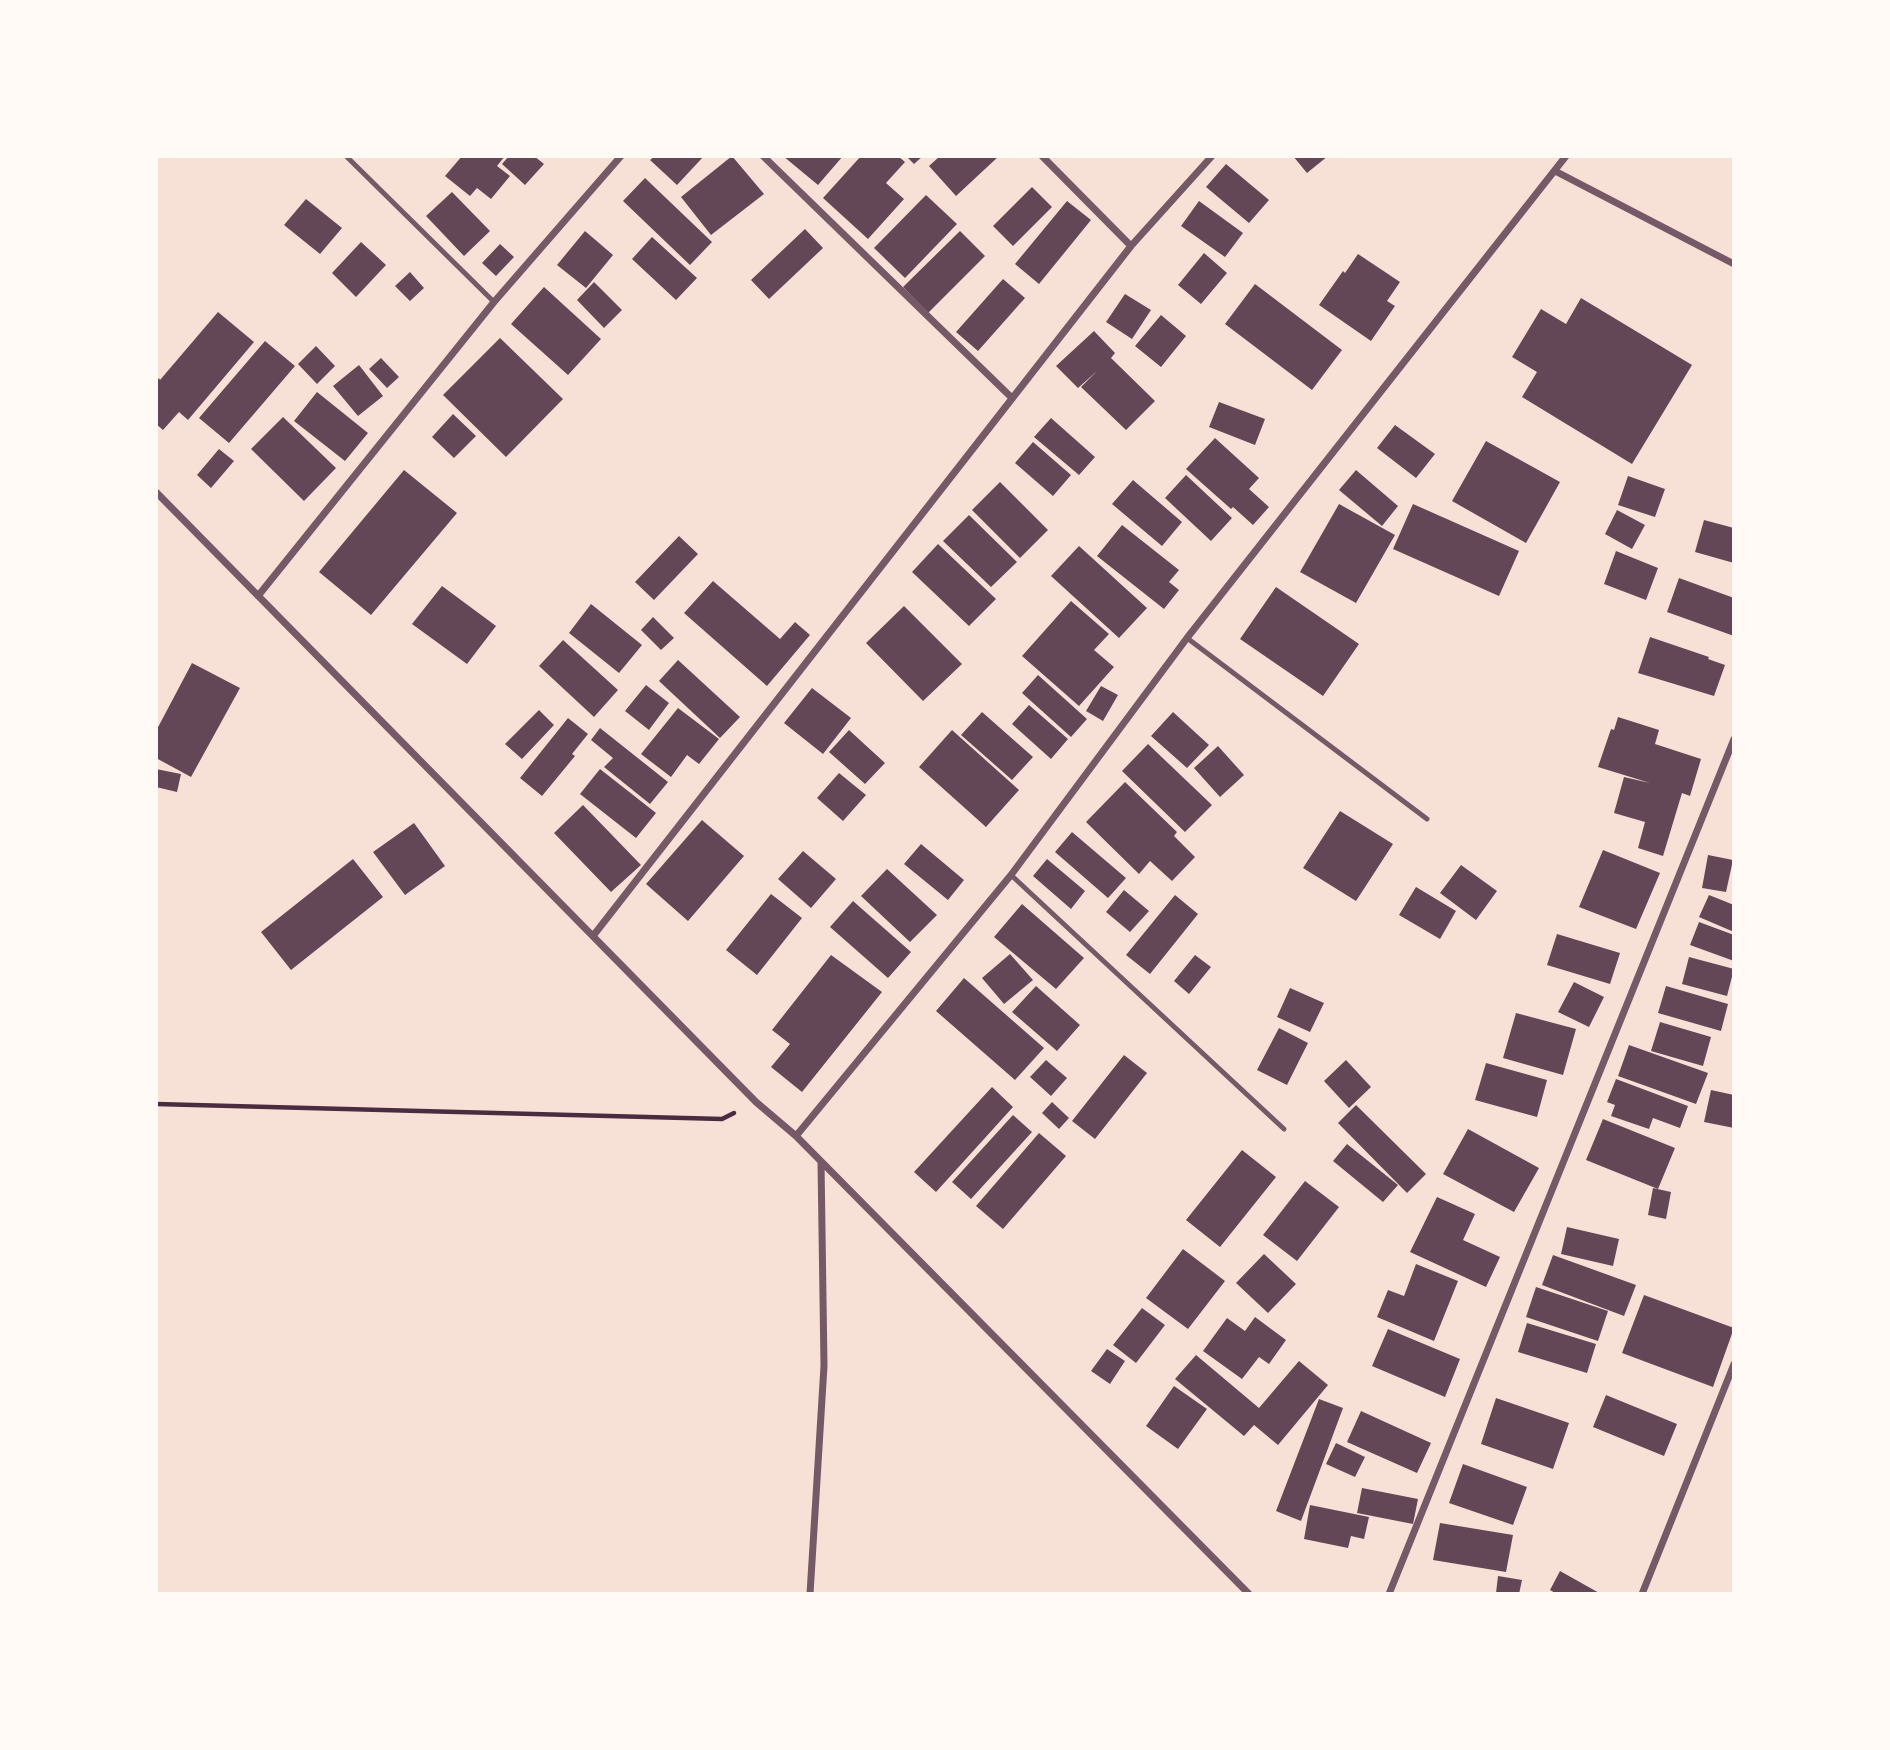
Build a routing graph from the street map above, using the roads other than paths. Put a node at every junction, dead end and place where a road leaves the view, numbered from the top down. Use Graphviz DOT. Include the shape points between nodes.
graph roads {
  1 [pos="621,156"];
  2 [pos="763,156"];
  3 [pos="1042,156"];
  4 [pos="1212,156"];
  5 [pos="1566,156"];
  6 [pos="347,157"];
  7 [pos="1555,171"];
  8 [pos="1131,246"];
  9 [pos="1734,264"];
  10 [pos="494,302"];
  11 [pos="1012,398"];
  12 [pos="156,492"];
  13 [pos="258,596"];
  14 [pos="1187,638"];
  15 [pos="1734,738"];
  16 [pos="1427,819"];
  17 [pos="1011,875"];
  18 [pos="593,936"];
  19 [pos="1284,1129"];
  20 [pos="796,1136"];
  21 [pos="821,1161"];
  22 [pos="1734,1364"];
  23 [pos="810,1594"];
  24 [pos="1249,1594"];
  25 [pos="1389,1594"];
  26 [pos="1642,1594"];
  1 -- 10 [label="street"];
  2 -- 11 [label="street"];
  3 -- 8 [label="street"];
  4 -- 8 [label="street"];
  5 -- 7 [label="street"];
  6 -- 10 [label="lane"];
  7 -- 9 [label="street"];
  7 -- 14 [label="street"];
  8 -- 11 [label="street"];
  10 -- 13 [label="street"];
  11 -- 18 [label="street"];
  12 -- 13 [label="street"];
  13 -- 18 [label="street"];
  14 -- 16 [label="lane"];
  14 -- 17 [label="street"];
  15 -- 25 [label="street"];
  17 -- 19 [label="lane"];
  17 -- 20 [label="street"];
  18 -- 20 [label="street" via="756,1102"];
  20 -- 21 [label="street"];
  21 -- 23 [label="street" via="824,1366"];
  21 -- 24 [label="street"];
  22 -- 26 [label="street"];
}
